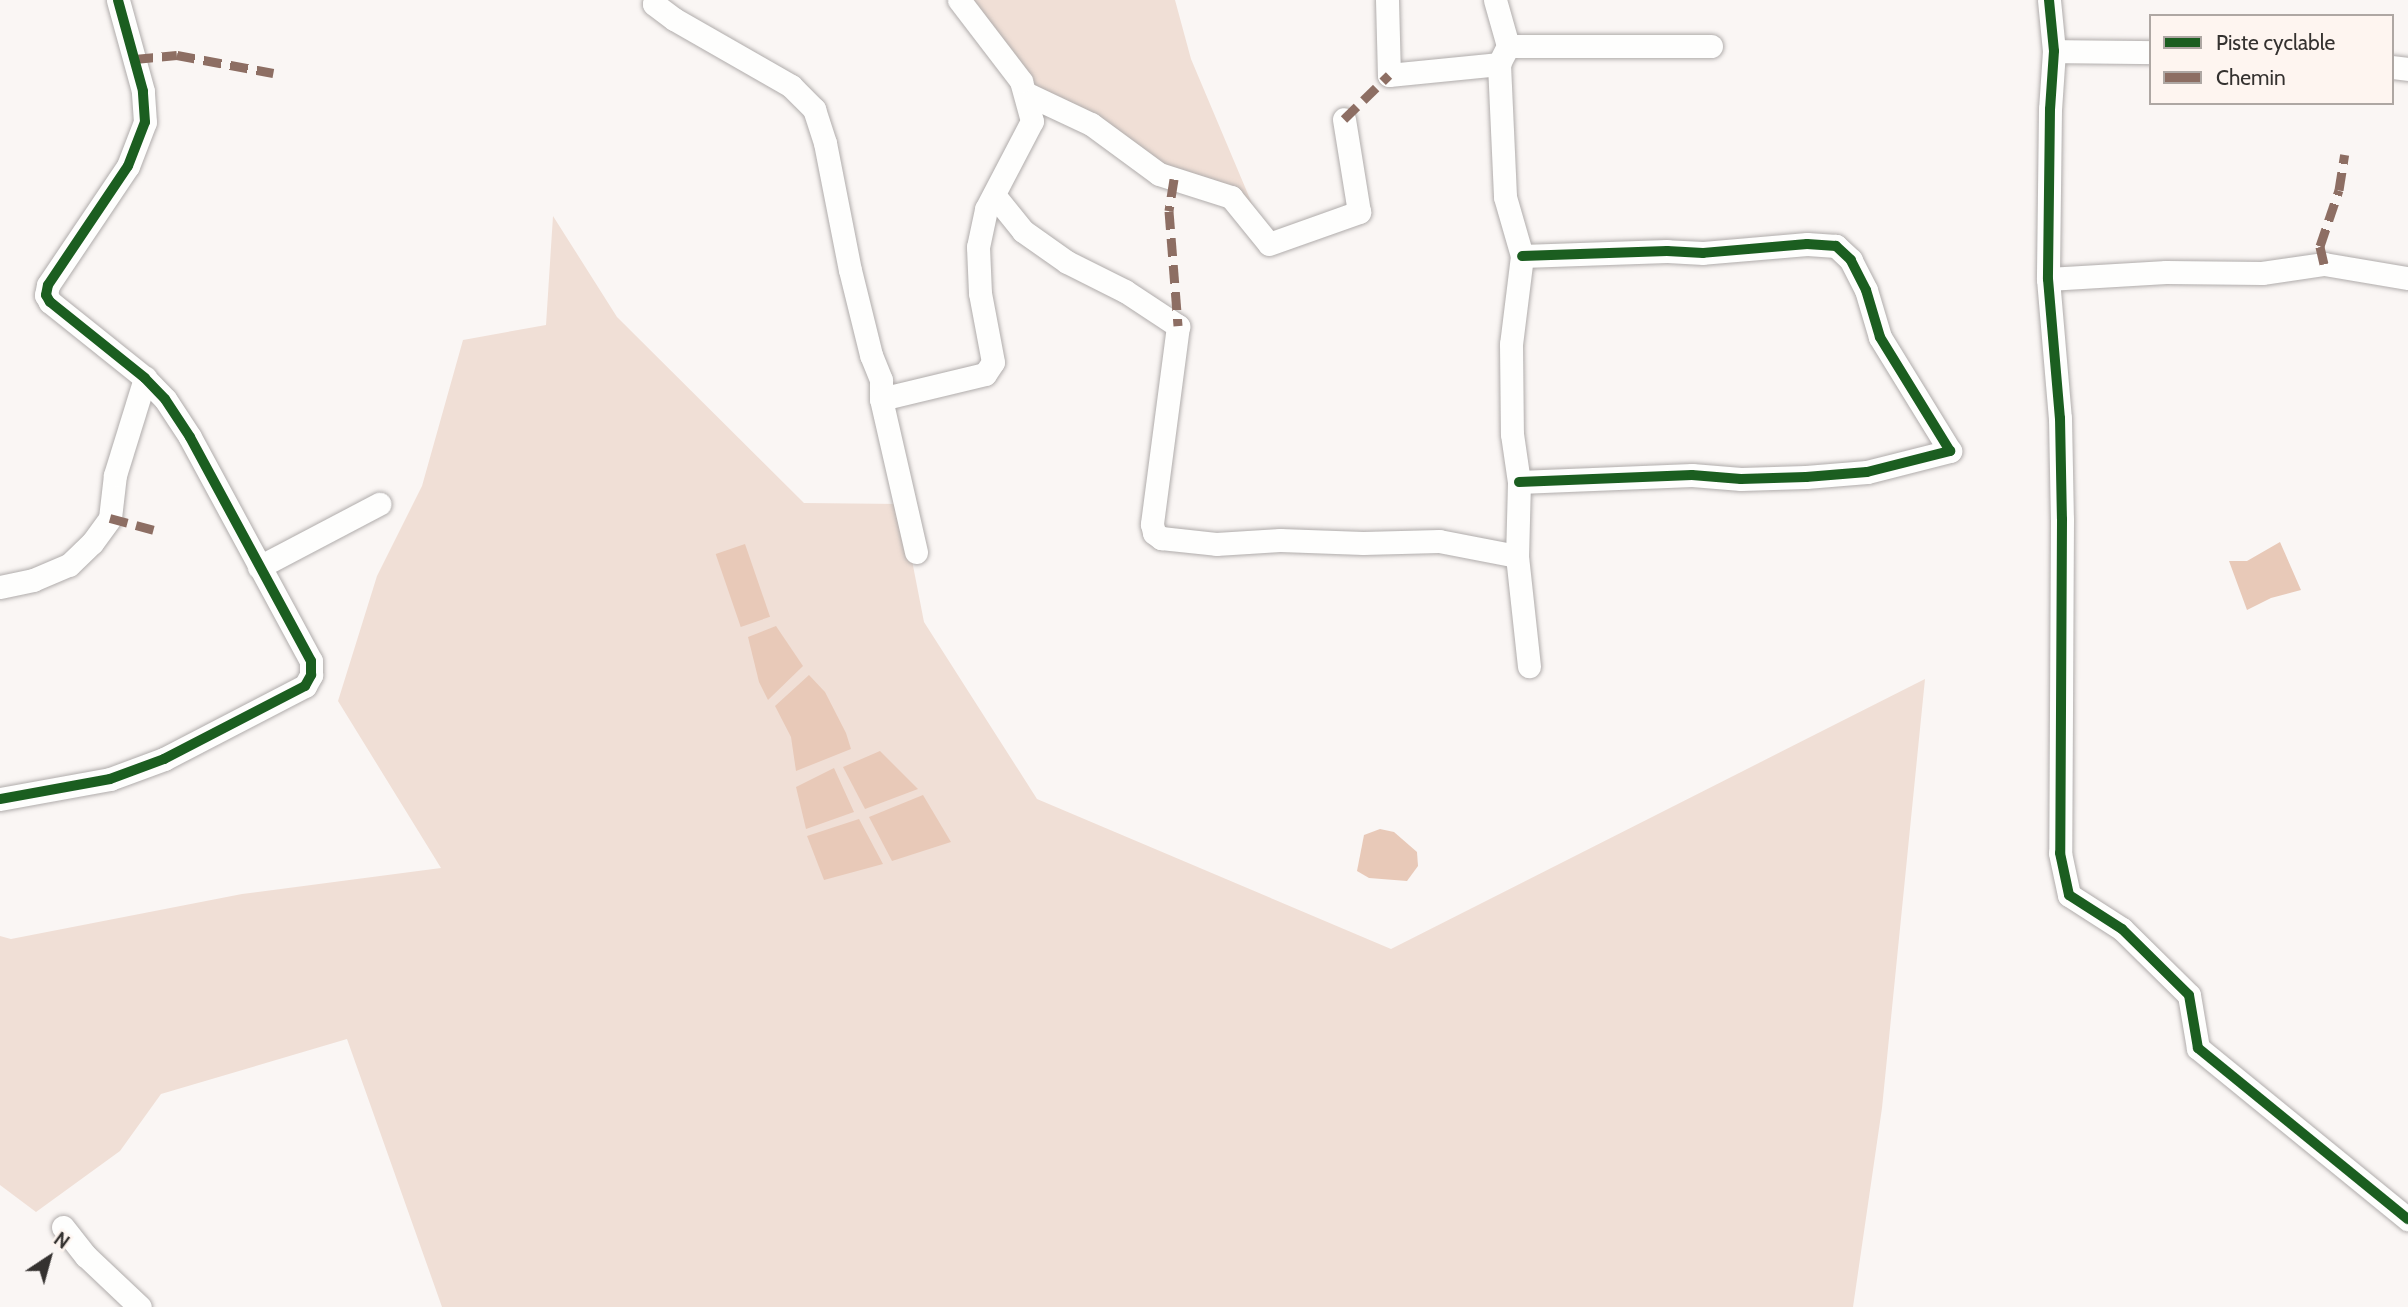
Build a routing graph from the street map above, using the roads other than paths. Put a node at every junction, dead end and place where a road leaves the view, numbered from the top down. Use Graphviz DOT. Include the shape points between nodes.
graph roads {
  1 [pos="118,0"];
  2 [pos="655,0"];
  3 [pos="959,0"];
  4 [pos="1387,0"];
  5 [pos="1495,0"];
  6 [pos="2049,0"];
  7 [pos="1711,46"];
  8 [pos="2053,51"];
  9 [pos="2149,52"];
  10 [pos="1503,55"];
  11 [pos="1025,93"];
  12 [pos="1344,120"];
  13 [pos="994,195"];
  14 [pos="1522,256"];
  15 [pos="2407,278"];
  16 [pos="2048,279"];
  17 [pos="145,378"];
  18 [pos="881,399"];
  19 [pos="1520,482"];
  20 [pos="379,504"];
  21 [pos="916,552"];
  22 [pos="1517,556"];
  23 [pos="258,567"];
  24 [pos="0,587"];
  25 [pos="1529,666"];
  26 [pos="0,799"];
  27 [pos="2408,1219"];
  28 [pos="63,1227"];
  29 [pos="140,1307"];
  1 -- 17 [label="street" via="143,91 145,122 128,166 48,285 46,295"];
  2 -- 18 [label="street" via="654,4 674,19 791,86 814,109 871,355 881,380"];
  3 -- 11 [label="street" via="1001,52"];
  4 -- 10 [label="street" via="1389,75"];
  5 -- 10 [label="street"];
  6 -- 8 [label="street"];
  7 -- 10 [label="street"];
  8 -- 9 [label="street"];
  8 -- 16 [label="street"];
  10 -- 14 [label="street" via="1505,197"];
  11 -- 12 [label="street" via="1091,124 1159,174 1231,197 1269,244 1359,212"];
  11 -- 13 [label="street" via="1031,121"];
  13 -- 18 [label="street" via="986,209 978,247 991,368 985,374"];
  13 -- 22 [label="street" via="1034,239 1178,326 1153,533 1161,538 1216,544 1439,541"];
  14 -- 19 [label="street" via="1511,344 1511,434"];
  14 -- 19 [label="street" via="1836,246 1851,261 1866,290 1880,337 1950,451 1867,472 1806,477 1692,475"];
  15 -- 16 [label="street" via="2324,264 2262,273 2166,272"];
  16 -- 27 [label="street" via="2062,506 2060,853 2069,895 2122,929 2189,995 2198,1048"];
  17 -- 23 [label="street" via="190,437"];
  17 -- 24 [label="street" via="115,475 110,518 69,565"];
  18 -- 21 [label="street"];
  19 -- 22 [label="street"];
  20 -- 23 [label="street"];
  22 -- 25 [label="street"];
  23 -- 26 [label="street" via="311,661 305,686 153,764 110,779"];
  28 -- 29 [label="street" via="86,1256"];
}
